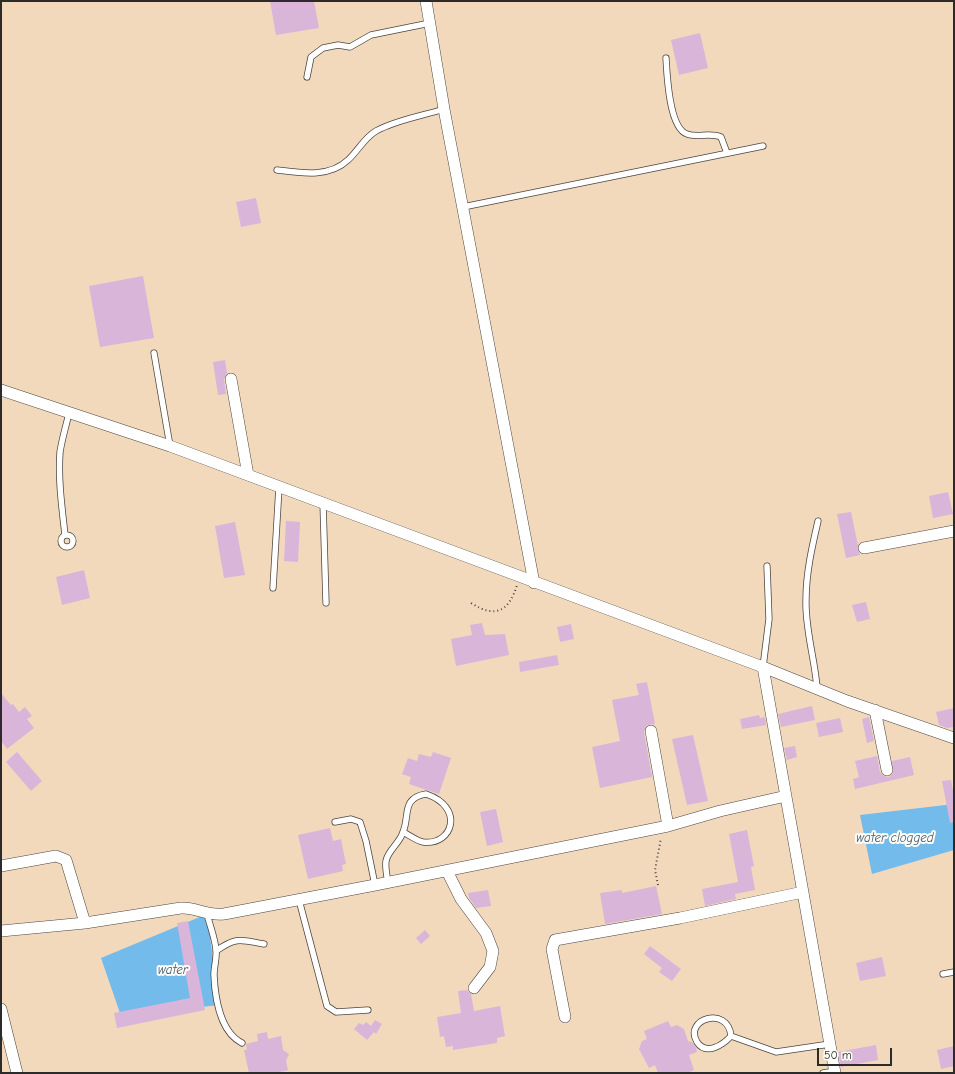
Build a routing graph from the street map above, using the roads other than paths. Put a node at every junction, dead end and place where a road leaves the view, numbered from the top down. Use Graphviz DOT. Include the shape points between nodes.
graph roads {
  1 [pos="426,1"];
  2 [pos="430,23"];
  3 [pos="666,58"];
  4 [pos="307,77"];
  5 [pos="444,109"];
  6 [pos="763,146"];
  7 [pos="727,153"];
  8 [pos="277,170"];
  9 [pos="463,207"];
  10 [pos="154,353"];
  11 [pos="231,379"];
  12 [pos="1,390"];
  13 [pos="69,413"];
  14 [pos="170,446"];
  15 [pos="248,475"];
  16 [pos="279,486"];
  17 [pos="323,503"];
  18 [pos="818,521"];
  19 [pos="954,531"];
  20 [pos="65,535"];
  21 [pos="864,548"];
  22 [pos="767,566"];
  23 [pos="534,583"];
  24 [pos="273,588"];
  25 [pos="326,603"];
  26 [pos="763,667"];
  27 [pos="817,688"];
  28 [pos="876,710"];
  29 [pos="652,731"];
  30 [pos="954,738"];
  31 [pos="887,770"];
  32 [pos="786,796"];
  33 [pos="335,822"];
  34 [pos="666,826"];
  35 [pos="404,832"];
  36 [pos="1,866"];
  37 [pos="447,871"];
  38 [pos="388,883"];
  39 [pos="375,885"];
  40 [pos="803,892"];
  41 [pos="298,900"];
  42 [pos="207,914"];
  43 [pos="85,923"];
  44 [pos="1,931"];
  45 [pos="264,944"];
  46 [pos="216,951"];
  47 [pos="954,972"];
  48 [pos="943,974"];
  49 [pos="474,988"];
  50 [pos="1,1009"];
  51 [pos="368,1010"];
  52 [pos="565,1017"];
  53 [pos="730,1036"];
  54 [pos="242,1042"];
  55 [pos="830,1044"];
  56 [pos="835,1072"];
  57 [pos="17,1073"];
  58 [pos="823,1073"];
  1 -- 2 [label="street"];
  2 -- 4 [label="lane" via="371,35 350,47 338,45 323,48 311,57"];
  2 -- 5 [label="street"];
  3 -- 7 [label="lane" via="674,114 680,129 686,134 697,136 716,134"];
  5 -- 8 [label="lane" via="378,130 365,140 347,161 327,171 302,173"];
  5 -- 9 [label="street"];
  6 -- 7 [label="lane"];
  7 -- 9 [label="lane"];
  9 -- 23 [label="street"];
  10 -- 14 [label="lane"];
  11 -- 15 [label="street"];
  12 -- 13 [label="street"];
  13 -- 14 [label="street"];
  13 -- 20 [label="lane" via="60,460"];
  14 -- 15 [label="street"];
  15 -- 16 [label="street"];
  16 -- 17 [label="street"];
  16 -- 24 [label="lane"];
  17 -- 23 [label="street" via="520,575"];
  17 -- 25 [label="lane"];
  18 -- 27 [label="lane" via="810,558 806,601"];
  19 -- 21 [label="street"];
  22 -- 26 [label="lane" via="769,619"];
  23 -- 26 [label="street"];
  26 -- 27 [label="street"];
  26 -- 32 [label="street"];
  27 -- 28 [label="street"];
  28 -- 30 [label="street"];
  28 -- 31 [label="street"];
  29 -- 34 [label="street"];
  32 -- 34 [label="street"];
  32 -- 40 [label="street"];
  33 -- 39 [label="lane" via="351,819 360,822"];
  34 -- 37 [label="street"];
  35 -- 35 [label="lane" via="408,806 414,798 426,794 444,803 449,810 451,816 446,834 436,840 424,842"];
  35 -- 38 [label="lane" via="388,856"];
  36 -- 43 [label="street" via="60,856 66,860"];
  37 -- 38 [label="street"];
  37 -- 49 [label="street" via="461,899 486,933 493,952 490,967"];
  38 -- 39 [label="street"];
  39 -- 41 [label="street"];
  40 -- 52 [label="street" via="680,918 556,940 552,949"];
  40 -- 55 [label="street"];
  41 -- 42 [label="street" via="224,914"];
  41 -- 51 [label="lane" via="328,1006 336,1012"];
  42 -- 43 [label="street" via="185,908"];
  42 -- 46 [label="lane"];
  43 -- 44 [label="street"];
  45 -- 46 [label="lane" via="237,940 228,942"];
  46 -- 54 [label="lane" via="215,981 222,1021 232,1036"];
  47 -- 48 [label="lane"];
  50 -- 57 [label="street"];
  53 -- 53 [label="lane" via="729,1027 724,1020 718,1018 700,1022 695,1028 694,1037 699,1045 708,1048 720,1046"];
  53 -- 55 [label="lane" via="776,1052"];
  55 -- 56 [label="street"];
  56 -- 58 [label="lane"];
}
